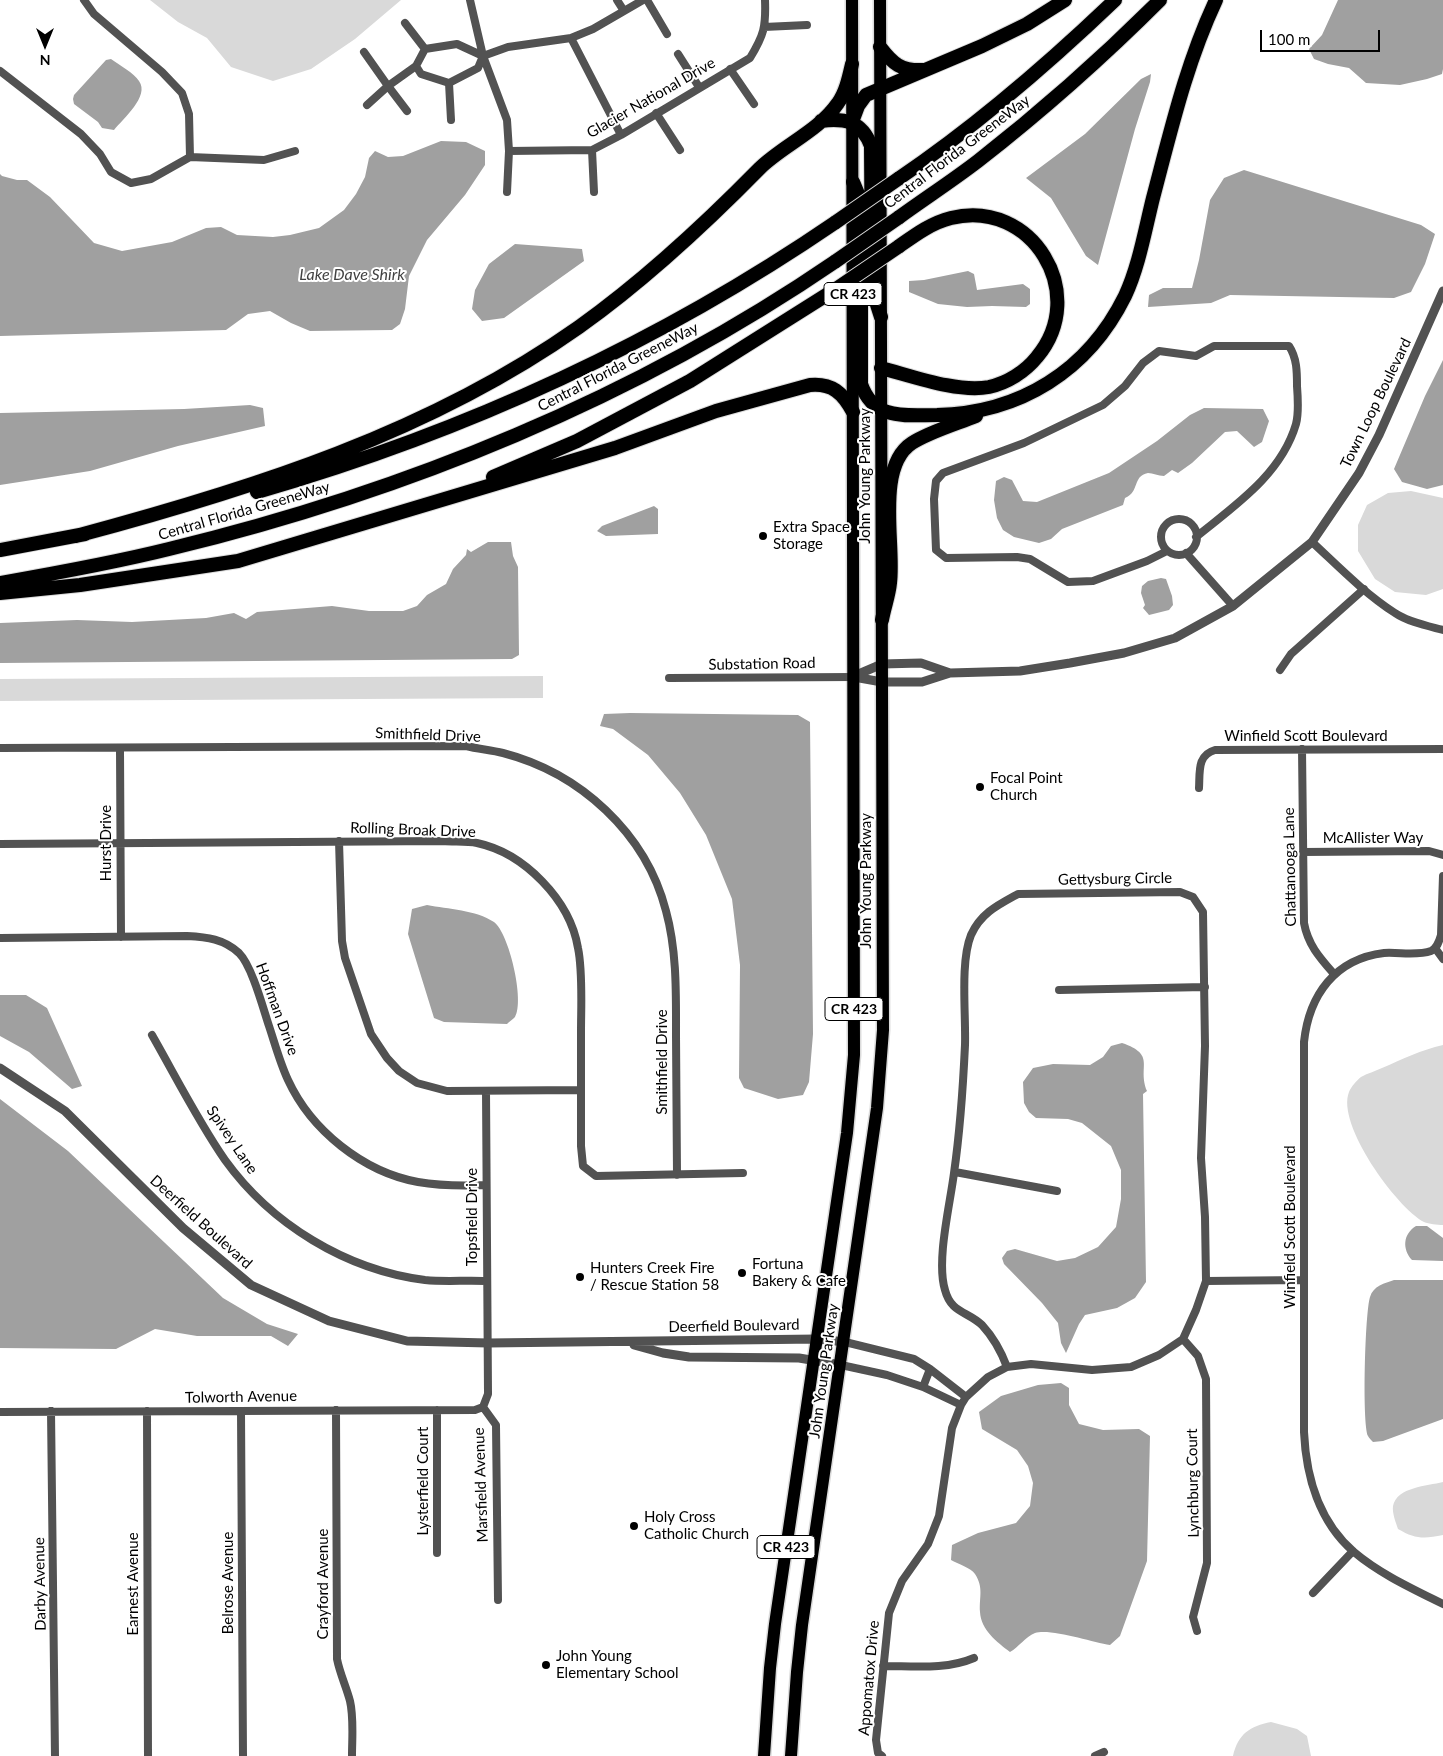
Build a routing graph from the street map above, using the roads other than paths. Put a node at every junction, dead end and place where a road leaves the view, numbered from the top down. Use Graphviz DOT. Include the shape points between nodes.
graph roads {
  1 [pos="84,0"];
  2 [pos="470,0"];
  3 [pos="618,0"];
  4 [pos="645,0"];
  5 [pos="765,0"];
  6 [pos="852,0"];
  7 [pos="880,0"];
  8 [pos="1065,0"];
  9 [pos="1115,0"];
  10 [pos="1160,0"];
  11 [pos="1216,0"];
  12 [pos="624,12"];
  13 [pos="405,23"];
  14 [pos="807,25"];
  15 [pos="764,27"];
  16 [pos="667,34"];
  17 [pos="571,38"];
  18 [pos="880,47"];
  19 [pos="425,49"];
  20 [pos="364,52"];
  21 [pos="678,54"];
  22 [pos="483,56"];
  23 [pos="852,64"];
  24 [pos="416,66"];
  25 [pos="730,69"];
  26 [pos="927,70"];
  27 [pos="0,71"];
  28 [pos="449,83"];
  29 [pos="388,86"];
  30 [pos="699,87"];
  31 [pos="880,88"];
  32 [pos="754,104"];
  33 [pos="366,105"];
  34 [pos="407,111"];
  35 [pos="656,113"];
  36 [pos="450,120"];
  37 [pos="821,121"];
  38 [pos="852,122"];
  39 [pos="621,135"];
  40 [pos="592,150"];
  41 [pos="680,150"];
  42 [pos="295,151"];
  43 [pos="509,151"];
  44 [pos="190,157"];
  45 [pos="853,182"];
  46 [pos="507,192"];
  47 [pos="594,192"];
  48 [pos="1443,291"];
  49 [pos="881,317"];
  50 [pos="881,368"];
  51 [pos="995,408"];
  52 [pos="882,411"];
  53 [pos="853,412"];
  54 [pos="438,501"];
  55 [pos="76,536"];
  56 [pos="1196,537"];
  57 [pos="1312,542"];
  58 [pos="0,550"];
  59 [pos="1167,551"];
  60 [pos="1186,553"];
  61 [pos="0,583"];
  62 [pos="1364,589"];
  63 [pos="0,593"];
  64 [pos="1233,606"];
  65 [pos="882,620"];
  66 [pos="1443,630"];
  67 [pos="882,664"];
  68 [pos="1280,670"];
  69 [pos="950,673"];
  70 [pos="854,677"];
  71 [pos="669,678"];
  72 [pos="882,682"];
  73 [pos="0,748"];
  74 [pos="120,748"];
  75 [pos="1302,749"];
  76 [pos="1443,749"];
  77 [pos="1199,788"];
  78 [pos="340,841"];
  79 [pos="120,843"];
  80 [pos="0,844"];
  81 [pos="1303,852"];
  82 [pos="1443,854"];
  83 [pos="1443,876"];
  84 [pos="121,937"];
  85 [pos="0,938"];
  86 [pos="1435,948"];
  87 [pos="1443,959"];
  88 [pos="1334,974"];
  89 [pos="1205,987"];
  90 [pos="1059,990"];
  91 [pos="152,1035"];
  92 [pos="0,1068"];
  93 [pos="581,1090"];
  94 [pos="486,1091"];
  95 [pos="954,1172"];
  96 [pos="743,1173"];
  97 [pos="677,1175"];
  98 [pos="486,1185"];
  99 [pos="1057,1191"];
  100 [pos="486,1280"];
  101 [pos="1206,1280"];
  102 [pos="1304,1280"];
  103 [pos="817,1339"];
  104 [pos="1183,1339"];
  105 [pos="624,1342"];
  106 [pos="844,1342"];
  107 [pos="488,1343"];
  108 [pos="814,1360"];
  109 [pos="841,1365"];
  110 [pos="1007,1367"];
  111 [pos="930,1369"];
  112 [pos="923,1387"];
  113 [pos="966,1397"];
  114 [pos="961,1405"];
  115 [pos="483,1407"];
  116 [pos="336,1410"];
  117 [pos="437,1410"];
  118 [pos="51,1411"];
  119 [pos="147,1411"];
  120 [pos="241,1411"];
  121 [pos="0,1412"];
  122 [pos="1353,1551"];
  123 [pos="437,1553"];
  124 [pos="1313,1592"];
  125 [pos="498,1600"];
  126 [pos="1443,1604"];
  127 [pos="1197,1631"];
  128 [pos="974,1658"];
  129 [pos="883,1666"];
  130 [pos="1104,1752"];
  131 [pos="54,1756"];
  132 [pos="148,1756"];
  133 [pos="243,1756"];
  134 [pos="352,1756"];
  135 [pos="764,1756"];
  136 [pos="791,1756"];
  137 [pos="882,1756"];
  138 [pos="1095,1756"];
  1 -- 44 [label="street" via="94,14 182,93 189,114"];
  2 -- 22 [label="street"];
  3 -- 12 [label="street"];
  4 -- 12 [label="street"];
  4 -- 16 [label="street"];
  5 -- 15 [label="street, Glacier National Drive"];
  6 -- 23 [label="highway, John Young Parkway / CR 423"];
  7 -- 18 [label="highway, John Young Parkway / CR 423"];
  8 -- 26 [label="highway" via="1027,24"];
  9 -- 55 [label="highway, Central Florida GreeneWay, bridge" via="1056,54 929,158 796,250 604,358 486,412 367,457 285,484 160,518"];
  10 -- 61 [label="highway, Central Florida GreeneWay, bridge" via="1038,112 898,218 807,281 733,326 618,387 540,424 419,473 336,502 125,560"];
  11 -- 51 [label="highway" via="1184,79 1137,259 1116,312 1073,364 1040,388"];
  12 -- 17 [label="street"];
  13 -- 19 [label="street"];
  14 -- 15 [label="street"];
  15 -- 25 [label="street, Glacier National Drive" via="761,40 750,58"];
  17 -- 22 [label="street" via="508,47"];
  17 -- 39 [label="street"];
  18 -- 26 [label="highway" via="895,64 913,71"];
  18 -- 31 [label="highway, John Young Parkway / CR 423"];
  19 -- 22 [label="street" via="457,44"];
  19 -- 24 [label="street"];
  20 -- 29 [label="street"];
  21 -- 30 [label="street"];
  22 -- 28 [label="street" via="478,68"];
  22 -- 43 [label="street" via="507,120"];
  23 -- 37 [label="highway" via="839,101"];
  23 -- 38 [label="highway, John Young Parkway / CR 423"];
  24 -- 28 [label="street" via="421,74"];
  24 -- 29 [label="street"];
  25 -- 30 [label="street, Glacier National Drive"];
  25 -- 32 [label="street"];
  26 -- 31 [label="highway"];
  27 -- 44 [label="street" via="81,134 100,154 111,172 131,183 151,180"];
  28 -- 36 [label="street"];
  29 -- 33 [label="street"];
  29 -- 34 [label="street"];
  30 -- 35 [label="street, Glacier National Drive"];
  31 -- 38 [label="highway" via="866,95"];
  31 -- 49 [label="highway, John Young Parkway / CR 423"];
  35 -- 39 [label="street, Glacier National Drive"];
  35 -- 41 [label="street"];
  37 -- 38 [label="highway"];
  37 -- 55 [label="highway" via="762,166 702,227 639,281 579,327 506,373 371,441 242,489"];
  38 -- 45 [label="highway, John Young Parkway / CR 423"];
  38 -- 49 [label="highway" via="871,146 872,289"];
  39 -- 40 [label="street, Glacier National Drive"];
  40 -- 43 [label="street, Glacier National Drive"];
  40 -- 47 [label="street"];
  42 -- 44 [label="street" via="264,160"];
  43 -- 46 [label="street"];
  45 -- 52 [label="highway" via="861,201 862,384 865,394"];
  45 -- 53 [label="highway, John Young Parkway / CR 423"];
  48 -- 57 [label="street, Town Loop Boulevard" via="1359,474"];
  49 -- 50 [label="highway, John Young Parkway / CR 423"];
  50 -- 52 [label="highway, John Young Parkway / CR 423"];
  50 -- 54 [label="highway, bridge" via="962,388 1002,383 1019,374 1042,352 1055,321 1057,291 1054,277 1040,250 1027,236 998,219 966,215 950,218 923,230 690,381 577,441"];
  51 -- 52 [label="highway" via="950,414 904,415"];
  51 -- 65 [label="highway" via="911,444 895,463 890,480 890,582"];
  52 -- 65 [label="highway, John Young Parkway / CR 423"];
  53 -- 54 [label="highway" via="835,389 821,384 810,386 716,411 615,448"];
  53 -- 70 [label="highway, John Young Parkway / CR 423"];
  54 -- 63 [label="highway" via="238,561 80,585"];
  55 -- 58 [label="highway, Central Florida GreeneWay"];
  56 -- 59 [label="street" via="1196,531 1188,522 1171,521 1161,535"];
  56 -- 59 [label="street" via="1242,501 1283,452 1296,424 1298,404 1295,355 1289,346 1214,346 1196,356 1159,351 1103,405 1024,443 943,473 936,481 936,550 946,558 1030,558 1068,582 1093,581"];
  56 -- 60 [label="street" via="1194,547"];
  57 -- 62 [label="street"];
  57 -- 64 [label="street, Town Loop Boulevard"];
  59 -- 60 [label="street" via="1176,555"];
  60 -- 64 [label="street"];
  62 -- 66 [label="street" via="1396,614"];
  62 -- 68 [label="street" via="1291,654"];
  64 -- 69 [label="street, Town Loop Boulevard" via="1175,638 1124,653 1020,671"];
  65 -- 67 [label="highway, John Young Parkway / CR 423"];
  67 -- 69 [label="street, Town Loop Boulevard" via="921,663"];
  67 -- 70 [label="street, Town Loop Boulevard"];
  67 -- 72 [label="highway, John Young Parkway / CR 423"];
  69 -- 72 [label="street, Town Loop Boulevard" via="922,682"];
  70 -- 71 [label="street, Substation Road"];
  70 -- 72 [label="street, Town Loop Boulevard"];
  70 -- 103 [label="highway, John Young Parkway / CR 423" via="854,1055 847,1133"];
  72 -- 106 [label="highway, John Young Parkway / CR 423" via="882,1030 877,1108"];
  73 -- 74 [label="street, Smithfield Drive"];
  74 -- 79 [label="street, Hurst Drive"];
  74 -- 97 [label="street, Smithfield Drive" via="466,746 529,762 577,786 604,808 631,838 651,870 666,910 676,982"];
  75 -- 76 [label="street, Winfield Scott Boulevard"];
  75 -- 77 [label="street, Winfield Scott Boulevard" via="1208,752 1201,763"];
  75 -- 81 [label="street, Chattanooga Lane"];
  78 -- 79 [label="street, Rolling Broak Drive"];
  78 -- 93 [label="street, Rolling Broak Drive" via="477,843 522,863 545,883 568,918 578,947"];
  78 -- 94 [label="street" via="342,941 371,1034 399,1071 417,1083 447,1091"];
  79 -- 80 [label="street, Rolling Broak Drive"];
  79 -- 84 [label="street, Hurst Drive"];
  81 -- 82 [label="street, McAllister Way" via="1429,851"];
  81 -- 88 [label="street, Chattanooga Lane" via="1306,935 1317,956"];
  83 -- 86 [label="street" via="1441,936"];
  84 -- 85 [label="street, Hoffman Drive"];
  84 -- 98 [label="street, Hoffman Drive" via="196,936 224,942 240,954 254,982 288,1080 312,1117 329,1135 363,1160 390,1173 450,1186"];
  86 -- 87 [label="street"];
  86 -- 88 [label="street, Winfield Scott Boulevard" via="1428,952 1370,956"];
  88 -- 102 [label="street, Winfield Scott Boulevard" via="1320,991 1305,1025"];
  89 -- 90 [label="street"];
  89 -- 95 [label="street, Gettysburg Circle" via="1203,912 1193,897 1180,892 1018,894 979,919 970,936 966,956 963,1088"];
  89 -- 101 [label="street, Gettysburg Circle" via="1201,1158"];
  91 -- 100 [label="street, Spivey Lane" via="225,1160 267,1206 293,1227 354,1261 385,1271 426,1280"];
  92 -- 107 [label="street, Deerfield Boulevard" via="65,1111 183,1228 251,1285 329,1321 407,1341"];
  93 -- 94 [label="street"];
  93 -- 97 [label="street, Rolling Broak Drive" via="583,1166 596,1176"];
  94 -- 98 [label="street, Topsfield Drive"];
  95 -- 99 [label="street"];
  95 -- 110 [label="street, Gettysburg Circle" via="941,1266 944,1289 950,1304 980,1324 998,1344"];
  96 -- 97 [label="street"];
  98 -- 100 [label="street, Topsfield Drive"];
  100 -- 107 [label="street, Topsfield Drive"];
  101 -- 102 [label="street"];
  101 -- 104 [label="street, Gettysburg Circle"];
  102 -- 122 [label="street, Winfield Scott Boulevard" via="1305,1457 1317,1499 1327,1519"];
  103 -- 105 [label="street, Deerfield Boulevard"];
  103 -- 106 [label="street, Deerfield Boulevard"];
  103 -- 108 [label="highway, John Young Parkway / CR 423"];
  104 -- 110 [label="street" via="1159,1355 1131,1367 1092,1370 1031,1364"];
  104 -- 127 [label="street, Lynchburg Court" via="1198,1356 1206,1379 1207,1563 1193,1617"];
  105 -- 107 [label="street, Deerfield Boulevard"];
  105 -- 108 [label="street, Deerfield Boulevard" via="663,1354 689,1357"];
  106 -- 109 [label="highway, John Young Parkway / CR 423"];
  106 -- 111 [label="street" via="914,1359"];
  107 -- 115 [label="street, Marsfield Avenue" via="488,1394"];
  108 -- 109 [label="street, Deerfield Boulevard"];
  108 -- 135 [label="highway, John Young Parkway / CR 423" via="775,1624"];
  109 -- 112 [label="street"];
  109 -- 136 [label="highway, John Young Parkway / CR 423" via="802,1625"];
  110 -- 113 [label="street" via="988,1377"];
  111 -- 112 [label="street"];
  111 -- 113 [label="street"];
  112 -- 114 [label="street"];
  113 -- 114 [label="street"];
  114 -- 129 [label="street, Appomatox Drive" via="952,1428 939,1516 928,1544 902,1581 889,1613"];
  115 -- 117 [label="street, Tolworth Avenue"];
  115 -- 125 [label="street, Marsfield Avenue" via="496,1425"];
  116 -- 117 [label="street, Tolworth Avenue"];
  116 -- 120 [label="street, Tolworth Avenue"];
  116 -- 134 [label="street, Crayford Avenue" via="337,1659 350,1702"];
  117 -- 123 [label="street, Lysterfield Court"];
  118 -- 119 [label="street, Tolworth Avenue"];
  118 -- 121 [label="street, Tolworth Avenue"];
  118 -- 131 [label="street, Darby Avenue"];
  119 -- 120 [label="street, Tolworth Avenue"];
  119 -- 132 [label="street, Earnest Avenue"];
  120 -- 133 [label="street, Belrose Avenue"];
  122 -- 124 [label="street"];
  122 -- 126 [label="street, Winfield Scott Boulevard" via="1375,1567"];
  128 -- 129 [label="street" via="949,1665"];
  129 -- 137 [label="street, Appomatox Drive" via="876,1740 878,1753"];
  130 -- 138 [label="street"];
}
